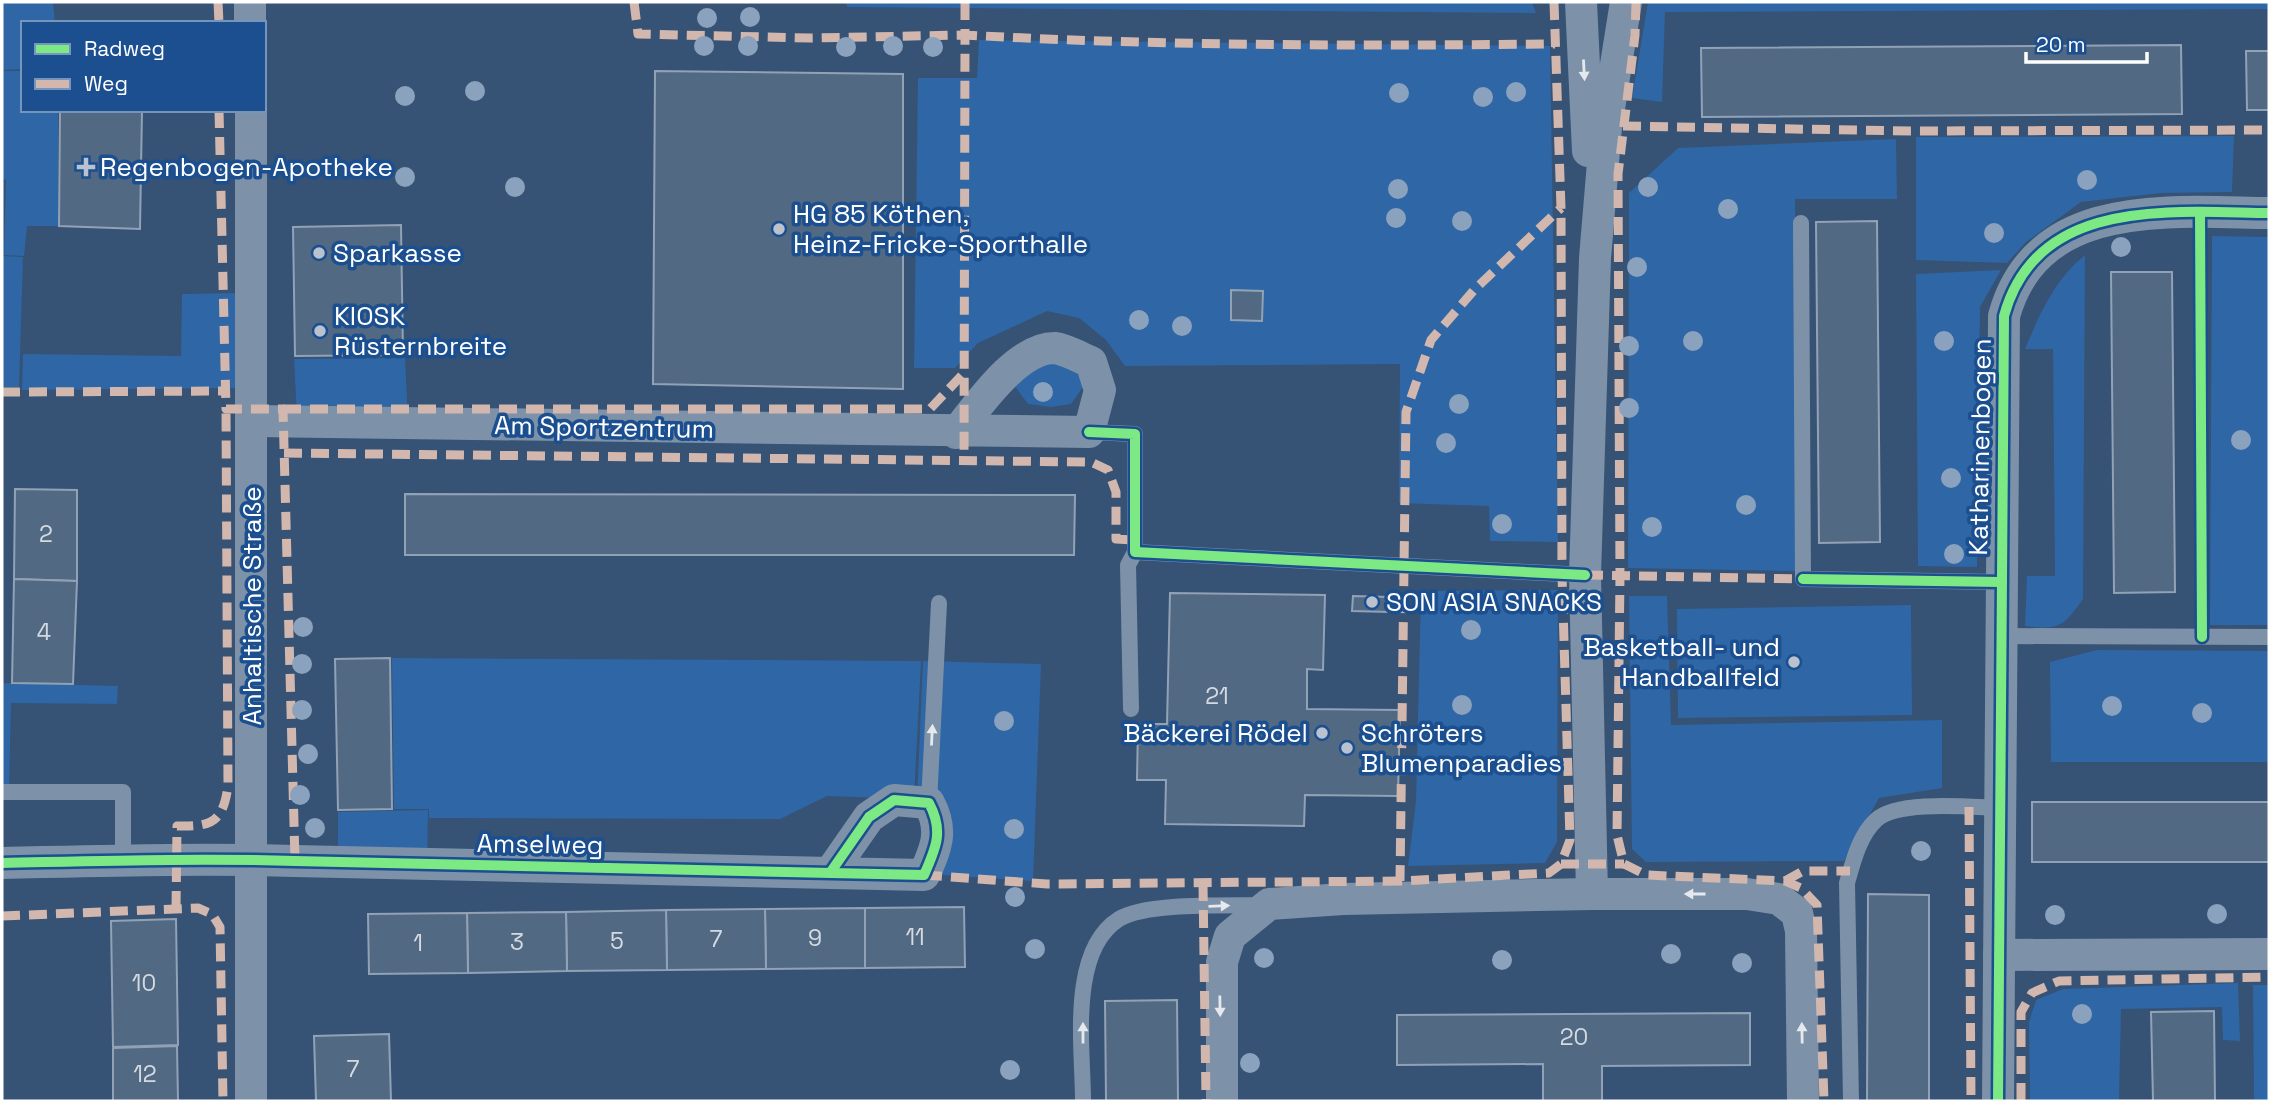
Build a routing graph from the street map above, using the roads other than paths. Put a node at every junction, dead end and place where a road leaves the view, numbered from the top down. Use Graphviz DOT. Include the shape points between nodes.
graph roads {
  1 [pos="250,2"];
  2 [pos="1581,2"];
  3 [pos="1626,2"];
  4 [pos="250,21"];
  5 [pos="251,112"];
  6 [pos="2269,212"];
  7 [pos="1801,223"];
  8 [pos="1595,258"];
  9 [pos="252,421"];
  10 [pos="1089,432"];
  11 [pos="956,433"];
  12 [pos="1135,551"];
  13 [pos="1585,575"];
  14 [pos="2001,582"];
  15 [pos="939,603"];
  16 [pos="2000,636"];
  17 [pos="2269,637"];
  18 [pos="1131,709"];
  19 [pos="2,792"];
  20 [pos="929,803"];
  21 [pos="1998,808"];
  22 [pos="123,860"];
  23 [pos="250,860"];
  24 [pos="2,863"];
  25 [pos="830,873"];
  26 [pos="1592,894"];
  27 [pos="1269,904"];
  28 [pos="2269,954"];
  29 [pos="1999,955"];
  30 [pos="251,1101"];
  31 [pos="1083,1101"];
  32 [pos="1222,1101"];
  33 [pos="1802,1101"];
  34 [pos="1851,1101"];
  35 [pos="1998,1101"];
  1 -- 4 [label="street"];
  2 -- 8 [label="street, one-way"];
  3 -- 8 [label="street" via="1606,127"];
  5 -- 9 [label="street, Anhaltische Straße"];
  6 -- 14 [label="street, Katharinenbogen" via="2114,216 2080,228 2054,244 2011,290 2004,316"];
  7 -- 14 [label="lane" via="1803,579"];
  8 -- 13 [label="street"];
  9 -- 11 [label="street, Am Sportzentrum"];
  9 -- 23 [label="street, Anhaltische Straße"];
  10 -- 11 [label="street, Am Sportzentrum"];
  10 -- 11 [label="street" via="1100,390 1091,362 1055,348 1026,357 996,383"];
  10 -- 12 [label="lane" via="1135,434"];
  12 -- 13 [label="lane"];
  12 -- 18 [label="lane" via="1128,565"];
  13 -- 26 [label="street"];
  14 -- 16 [label="street, Katharinenbogen"];
  20 -- 15 [label="lane, one-way"];
  16 -- 17 [label="lane"];
  16 -- 21 [label="street, Katharinenbogen"];
  19 -- 22 [label="lane" via="123,792"];
  20 -- 25 [label="street" via="894,800 869,817"];
  20 -- 25 [label="street, Amselweg" via="937,818 939,840 924,875"];
  21 -- 29 [label="street, Katharinenbogen"];
  21 -- 34 [label="lane" via="1915,806 1877,819 1856,851 1847,883"];
  22 -- 23 [label="street, Amselweg"];
  22 -- 24 [label="street, Amselweg"];
  23 -- 25 [label="street, Amselweg"];
  23 -- 30 [label="street, Anhaltische Straße"];
  26 -- 27 [label="street"];
  33 -- 26 [label="street, one-way" via="1801,931 1797,913 1779,899 1746,894"];
  31 -- 27 [label="lane, one-way" via="1084,977 1102,934 1120,918 1147,910"];
  27 -- 32 [label="street, one-way" via="1230,936 1222,962"];
  28 -- 29 [label="street"];
  29 -- 35 [label="street, Katharinenbogen"];
}
